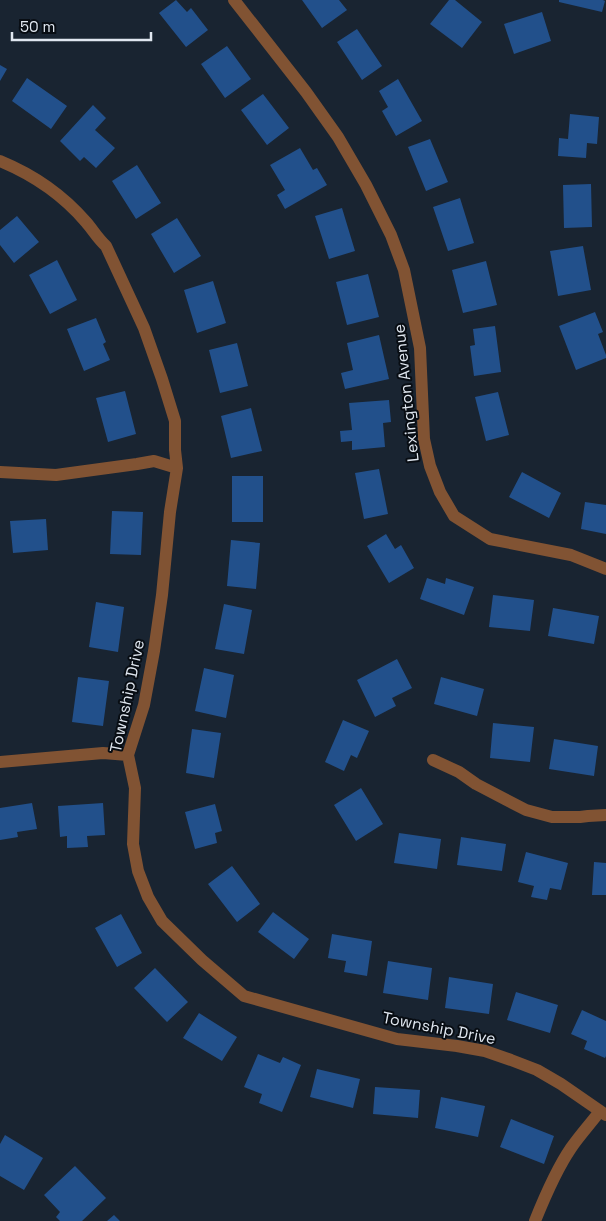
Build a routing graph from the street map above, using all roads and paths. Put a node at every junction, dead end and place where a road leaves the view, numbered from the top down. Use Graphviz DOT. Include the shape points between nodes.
graph roads {
  1 [pos="234,0"];
  2 [pos="0,161"];
  3 [pos="177,468"];
  4 [pos="0,472"];
  5 [pos="606,569"];
  6 [pos="128,755"];
  7 [pos="433,760"];
  8 [pos="0,762"];
  9 [pos="606,815"];
  10 [pos="603,1113"];
  11 [pos="535,1221"];
  1 -- 5 [label="street, Lexington Avenue" via="338,137 390,235 404,270 420,348 424,439 430,466 454,516 490,539 572,555"];
  2 -- 3 [label="street, Township Drive" via="45,185 66,202 106,246 144,328 162,378 175,421"];
  3 -- 4 [label="street" via="154,461 56,475"];
  3 -- 6 [label="street, Township Drive" via="154,650 144,705"];
  6 -- 8 [label="street" via="104,753"];
  6 -- 10 [label="street, Township Drive" via="135,788 133,844 138,871 148,897 162,921 244,996 397,1039 485,1051 537,1070"];
  7 -- 9 [label="street" via="526,810 552,817"];
  10 -- 11 [label="street" via="571,1148 556,1172"];
}
